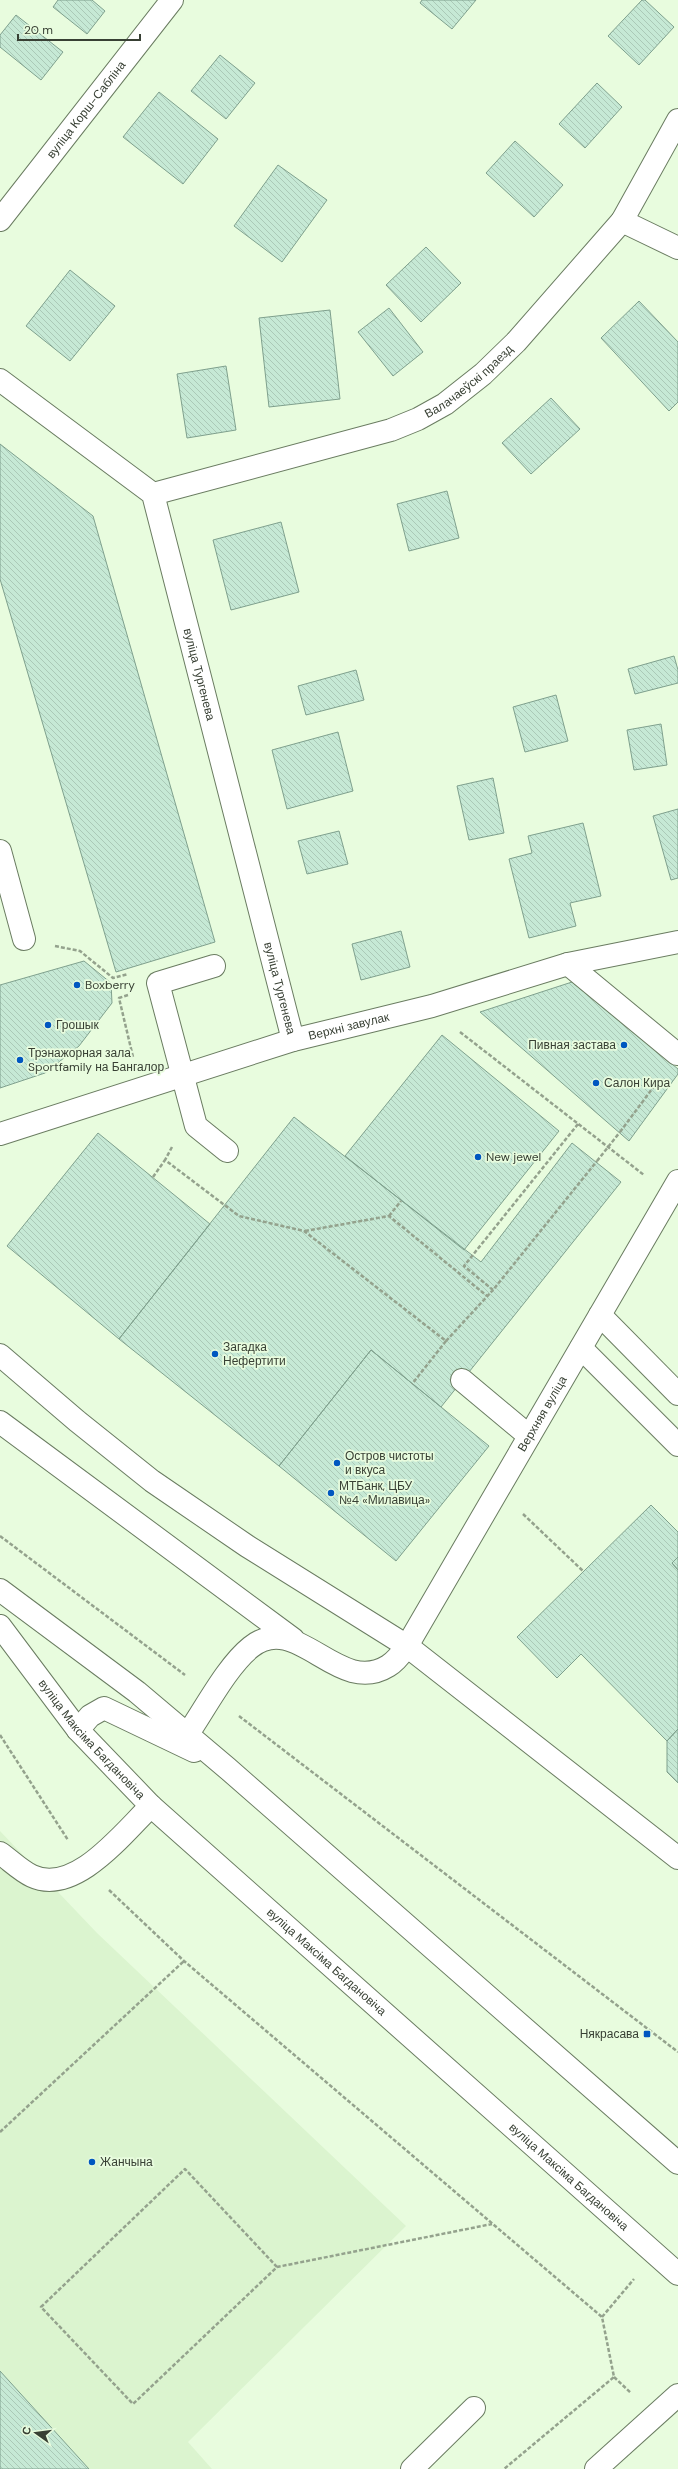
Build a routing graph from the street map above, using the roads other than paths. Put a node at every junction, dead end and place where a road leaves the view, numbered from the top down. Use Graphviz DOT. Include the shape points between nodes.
graph roads {
  1 [pos="172,0"];
  2 [pos="678,120"];
  3 [pos="0,220"];
  4 [pos="622,221"];
  5 [pos="678,248"];
  6 [pos="0,380"];
  7 [pos="153,494"];
  8 [pos="0,851"];
  9 [pos="24,939"];
  10 [pos="678,942"];
  11 [pos="568,964"];
  12 [pos="214,966"];
  13 [pos="293,1040"];
  14 [pos="678,1054"];
  15 [pos="183,1076"];
  16 [pos="0,1134"];
  17 [pos="227,1151"];
  18 [pos="674,1188"];
  19 [pos="600,1315"];
  20 [pos="581,1348"];
  21 [pos="0,1355"];
  22 [pos="462,1380"];
  23 [pos="678,1394"];
  24 [pos="0,1422"];
  25 [pos="529,1436"];
  26 [pos="678,1445"];
  27 [pos="0,1590"];
  28 [pos="0,1626"];
  29 [pos="296,1640"];
  30 [pos="407,1646"];
  31 [pos="78,1730"];
  32 [pos="187,1735"];
  33 [pos="227,1768"];
  34 [pos="151,1806"];
  35 [pos="0,1853"];
  36 [pos="678,1858"];
  37 [pos="678,2163"];
  38 [pos="678,2274"];
  39 [pos="678,2395"];
  40 [pos="474,2408"];
  41 [pos="412,2469"];
  42 [pos="596,2469"];
  1 -- 3 [label="street, вуліца Корш-Сабліна"];
  2 -- 4 [label="street, Валачаеўскі праезд"];
  4 -- 5 [label="street"];
  4 -- 7 [label="street, Валачаеўскі праезд" via="516,342 483,374 444,404 418,419 391,430"];
  6 -- 7 [label="street"];
  7 -- 13 [label="street, вуліца Тургенева"];
  8 -- 9 [label="street"];
  10 -- 11 [label="street, Верхні завулак"];
  11 -- 13 [label="street, Верхні завулак" via="432,1006"];
  11 -- 14 [label="street"];
  12 -- 15 [label="street" via="158,983"];
  13 -- 15 [label="street, Верхні завулак"];
  15 -- 16 [label="street, Верхні завулак"];
  15 -- 17 [label="street" via="196,1126"];
  18 -- 19 [label="street, Верхняя вуліца"];
  19 -- 20 [label="street, Верхняя вуліца"];
  19 -- 23 [label="street"];
  20 -- 25 [label="street, Верхняя вуліца"];
  20 -- 26 [label="street"];
  21 -- 30 [label="street" via="152,1481 248,1546"];
  22 -- 25 [label="street"];
  24 -- 29 [label="street, Верхняя вуліца"];
  25 -- 30 [label="street, Верхняя вуліца"];
  27 -- 32 [label="street" via="136,1692"];
  28 -- 31 [label="street, вуліца Максіма Багдановіча"];
  29 -- 30 [label="street, Верхняя вуліца" via="330,1663 358,1672 373,1672 389,1666"];
  29 -- 32 [label="street" via="270,1637 252,1646 233,1665"];
  30 -- 36 [label="street"];
  31 -- 33 [label="street" via="90,1716 104,1708"];
  31 -- 34 [label="street, вуліца Максіма Багдановіча"];
  32 -- 33 [label="street"];
  33 -- 37 [label="street"];
  34 -- 35 [label="street" via="86,1868 60,1881 33,1877"];
  34 -- 38 [label="street, вуліца Максіма Багдановіча"];
  39 -- 42 [label="street"];
  40 -- 41 [label="street"];
}
